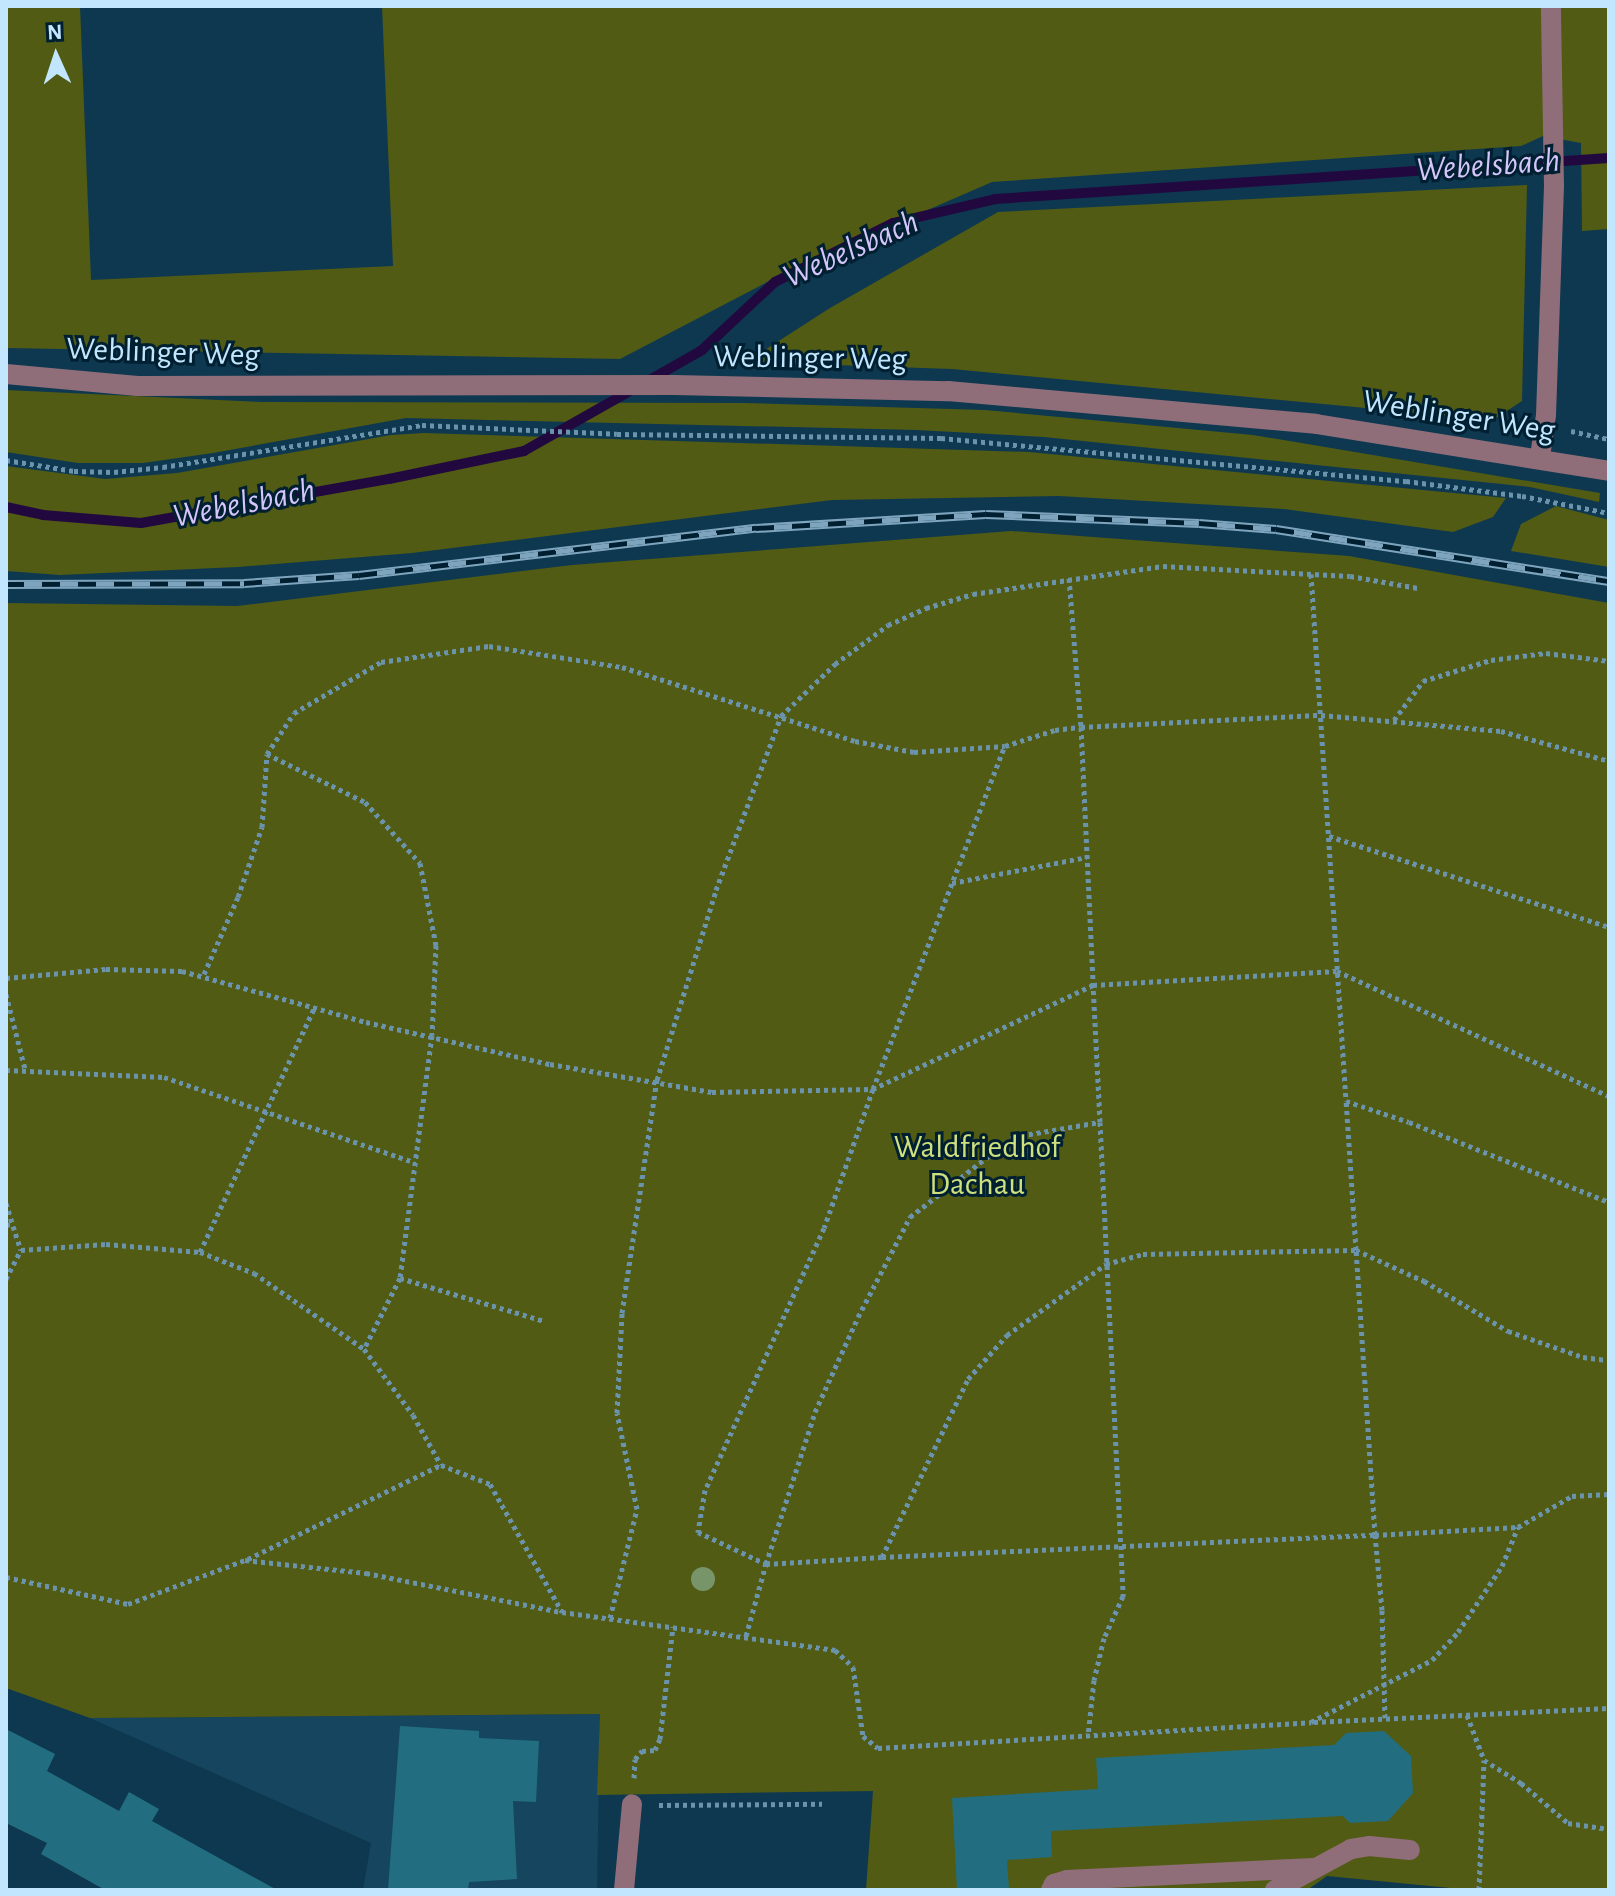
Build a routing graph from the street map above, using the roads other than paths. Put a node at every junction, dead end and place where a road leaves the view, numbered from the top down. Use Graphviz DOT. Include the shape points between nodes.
graph roads {
  1 [pos="1551,6"];
  2 [pos="6,374"];
  3 [pos="1540,457"];
  4 [pos="1609,471"];
  5 [pos="632,1804"];
  6 [pos="1410,1850"];
  7 [pos="1314,1868"];
  8 [pos="624,1890"];
  9 [pos="1051,1890"];
  10 [pos="1275,1890"];
  1 -- 3 [label="street" via="1554,186"];
  2 -- 3 [label="street, Weblinger Weg" via="137,386 674,385 948,391 1316,424"];
  3 -- 4 [label="street, Weblinger Weg"];
  5 -- 8 [label="street"];
  6 -- 7 [label="street" via="1351,1849"];
  7 -- 9 [label="street" via="1067,1880"];
  7 -- 10 [label="street"];
}
